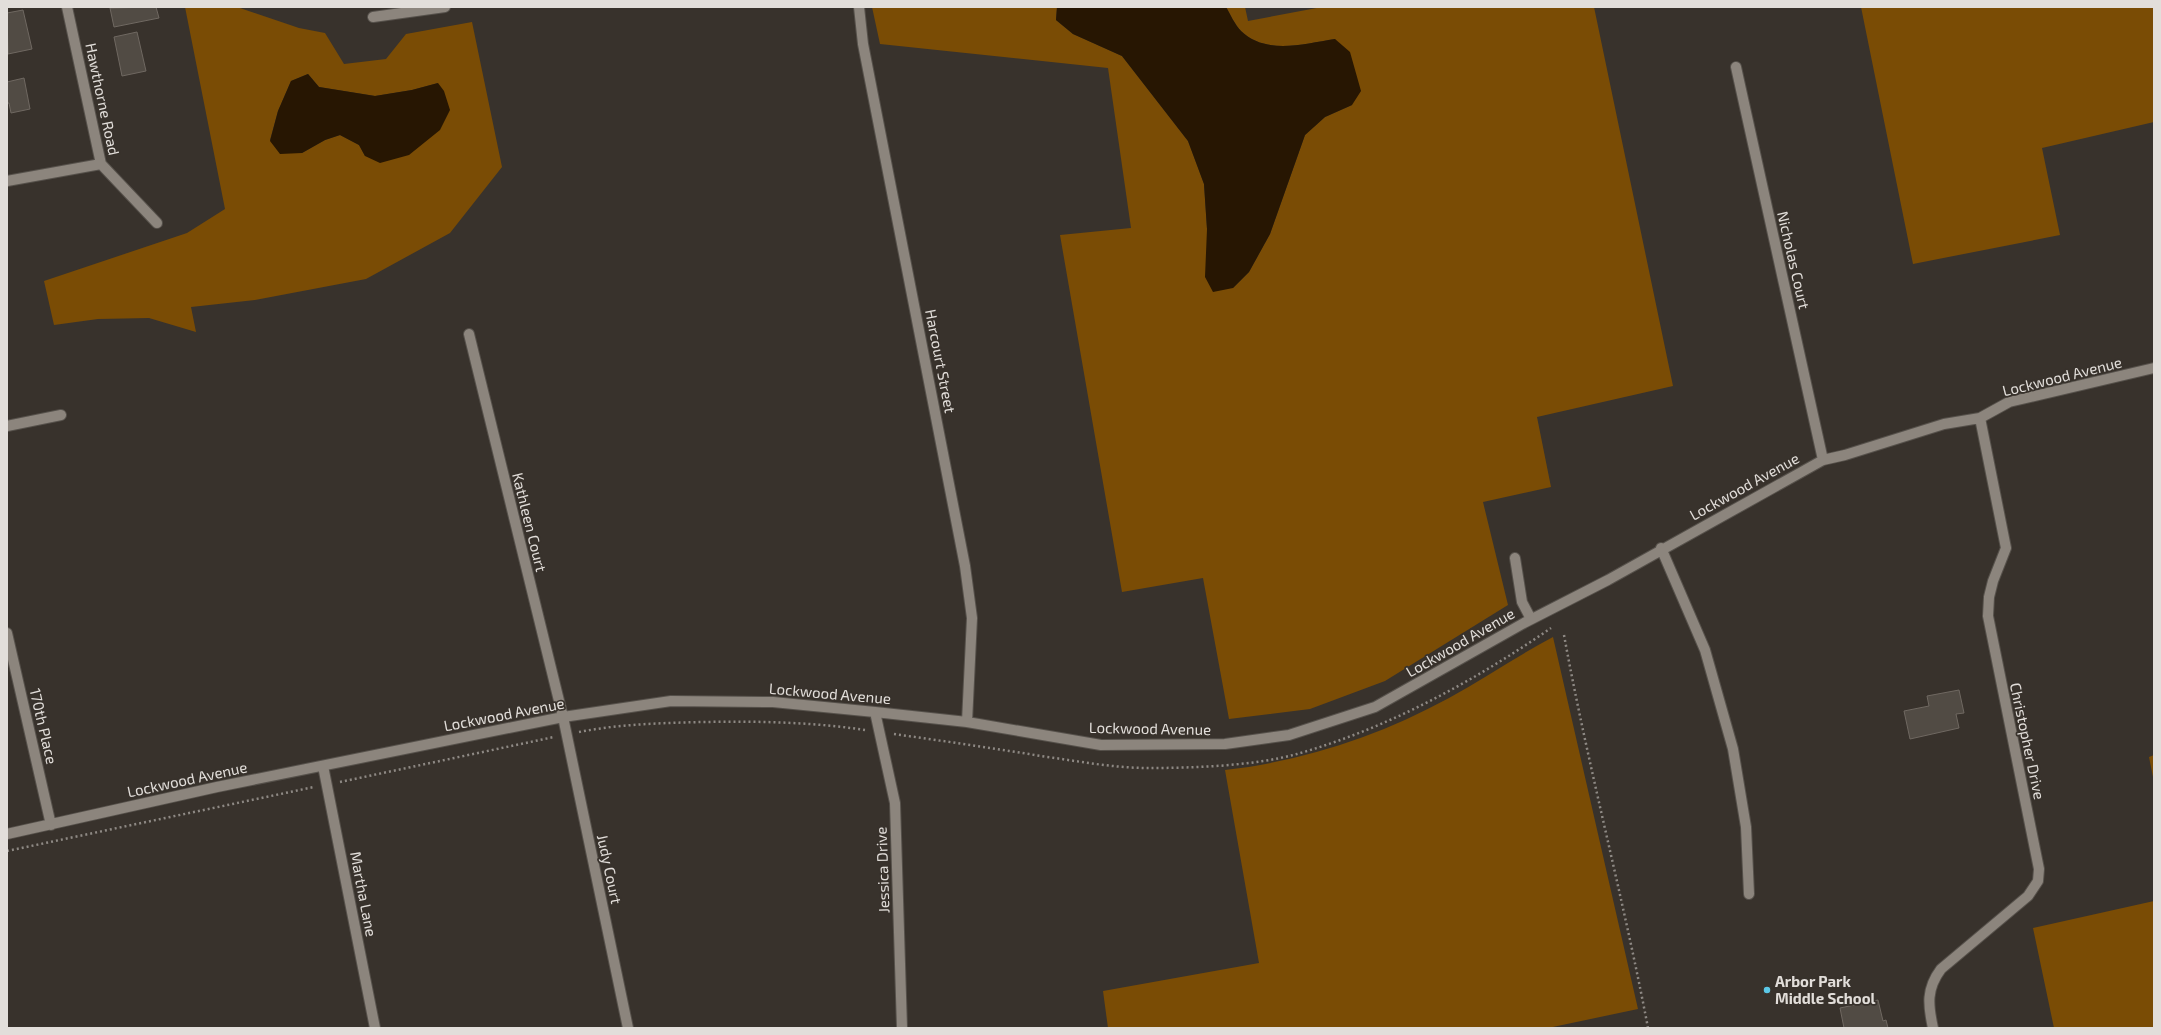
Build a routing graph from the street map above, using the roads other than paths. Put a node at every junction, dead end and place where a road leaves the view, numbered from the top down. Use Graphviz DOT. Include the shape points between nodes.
graph roads {
  1 [pos="67,7"];
  2 [pos="445,7"];
  3 [pos="859,7"];
  4 [pos="373,17"];
  5 [pos="1736,67"];
  6 [pos="101,164"];
  7 [pos="7,182"];
  8 [pos="157,223"];
  9 [pos="469,334"];
  10 [pos="2154,368"];
  11 [pos="61,414"];
  12 [pos="1980,418"];
  13 [pos="7,426"];
  14 [pos="1823,460"];
  15 [pos="1661,548"];
  16 [pos="1515,558"];
  17 [pos="1531,619"];
  18 [pos="7,633"];
  19 [pos="875,712"];
  20 [pos="563,717"];
  21 [pos="967,722"];
  22 [pos="323,766"];
  23 [pos="51,825"];
  24 [pos="7,834"];
  25 [pos="1749,894"];
  26 [pos="375,1028"];
  27 [pos="628,1028"];
  28 [pos="902,1028"];
  29 [pos="1934,1028"];
  1 -- 6 [label="street, Hawthorne Road"];
  2 -- 4 [label="street"];
  3 -- 21 [label="street, Harcourt Street" via="863,44 965,566 972,618"];
  5 -- 14 [label="street, Nicholas Court"];
  6 -- 7 [label="street"];
  6 -- 8 [label="street, Hawthorne Road"];
  9 -- 20 [label="street, Kathleen Court"];
  10 -- 12 [label="street, Lockwood Avenue" via="2009,402"];
  11 -- 13 [label="street"];
  12 -- 14 [label="street, Lockwood Avenue" via="1944,424"];
  12 -- 29 [label="street, Christopher Drive" via="2006,540 2005,555 1993,580 1988,616 2039,869 2038,881 2028,896 1941,970 1932,982 1929,1005"];
  14 -- 15 [label="street, Lockwood Avenue"];
  15 -- 17 [label="street, Lockwood Avenue" via="1608,580"];
  15 -- 25 [label="street" via="1705,650 1733,749 1746,827"];
  16 -- 17 [label="street" via="1522,602"];
  17 -- 21 [label="street, Lockwood Avenue" via="1375,707 1289,735 1225,744 1101,745"];
  18 -- 23 [label="street, 170th Place"];
  19 -- 20 [label="street, Lockwood Avenue" via="773,702 671,701"];
  19 -- 21 [label="street, Lockwood Avenue"];
  19 -- 28 [label="street, Jessica Drive" via="895,803"];
  20 -- 22 [label="street, Lockwood Avenue"];
  20 -- 27 [label="street, Judy Court"];
  22 -- 23 [label="street, Lockwood Avenue"];
  22 -- 26 [label="street, Martha Lane"];
  23 -- 24 [label="street, Lockwood Avenue"];
}
